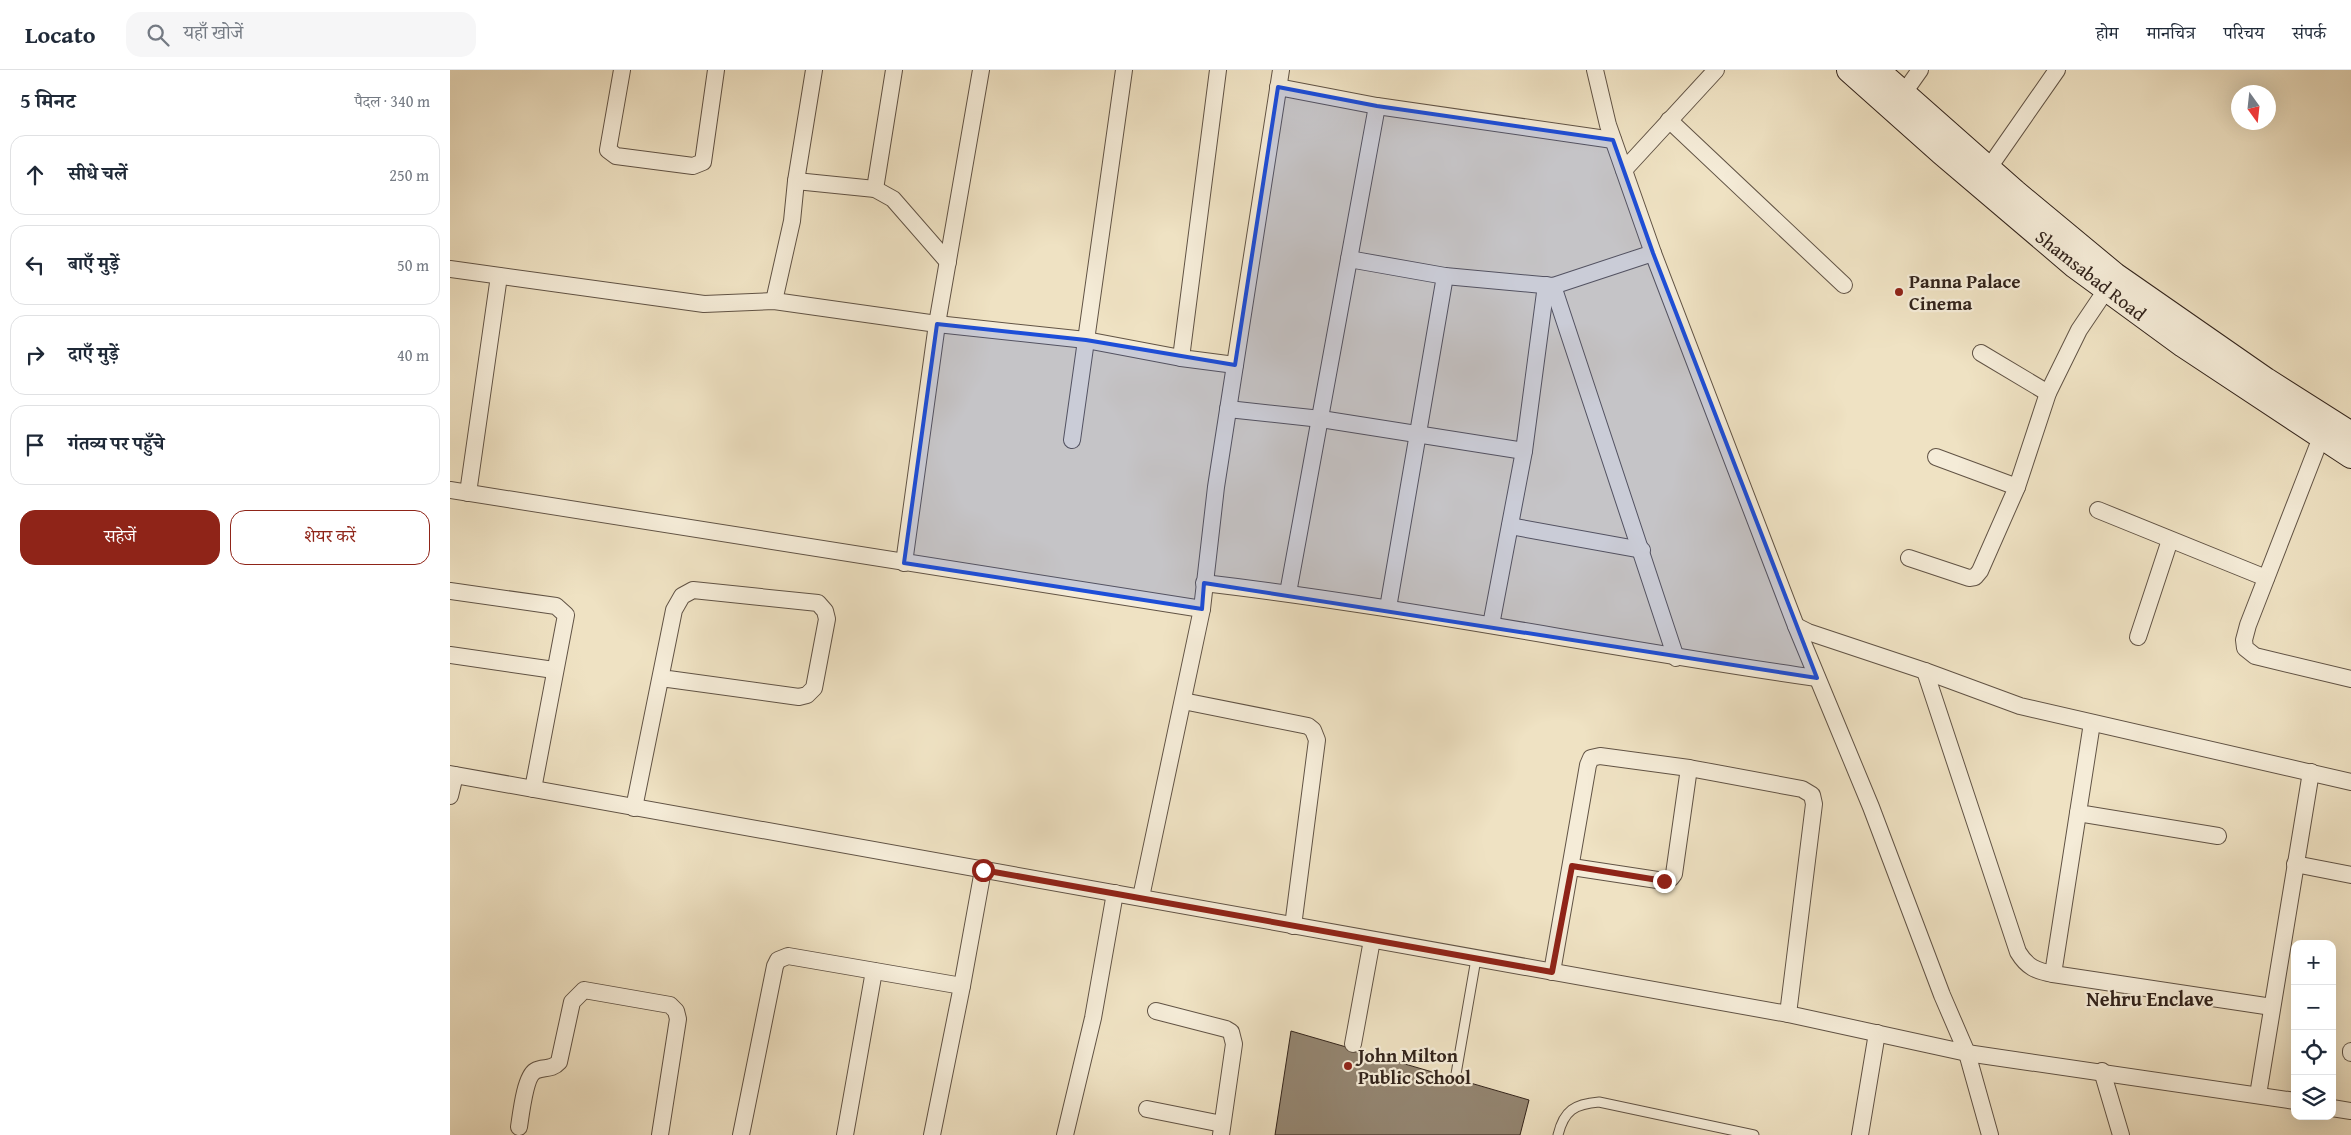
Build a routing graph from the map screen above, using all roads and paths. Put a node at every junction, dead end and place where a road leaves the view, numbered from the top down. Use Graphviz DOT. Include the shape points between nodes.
graph roads {
  1 [pos="622,70"];
  2 [pos="716,70"];
  3 [pos="814,70"];
  4 [pos="894,70"];
  5 [pos="981,70"];
  6 [pos="1124,70"];
  7 [pos="1218,70"];
  8 [pos="1281,70"];
  9 [pos="1594,70"];
  10 [pos="1716,70"];
  11 [pos="1849,70"];
  12 [pos="1878,70"];
  13 [pos="1920,70"];
  14 [pos="2057,70"];
  15 [pos="1278,87"];
  16 [pos="1902,94"];
  17 [pos="1377,106"];
  18 [pos="1668,120"];
  19 [pos="1613,140"];
  20 [pos="1988,169"];
  21 [pos="1624,170"];
  22 [pos="796,181"];
  23 [pos="875,189"];
  24 [pos="1653,253"];
  25 [pos="1349,259"];
  26 [pos="948,262"];
  27 [pos="450,270"];
  28 [pos="499,276"];
  29 [pos="1445,276"];
  30 [pos="1844,285"];
  31 [pos="1550,286"];
  32 [pos="2106,290"];
  33 [pos="774,301"];
  34 [pos="937,324"];
  35 [pos="1086,340"];
  36 [pos="1981,353"];
  37 [pos="1181,358"];
  38 [pos="1235,365"];
  39 [pos="2048,393"];
  40 [pos="1228,409"];
  41 [pos="1321,419"];
  42 [pos="2325,429"];
  43 [pos="2351,434"];
  44 [pos="1419,436"];
  45 [pos="1072,440"];
  46 [pos="1524,452"];
  47 [pos="2351,456"];
  48 [pos="1936,457"];
  49 [pos="2017,487"];
  50 [pos="450,490"];
  51 [pos="468,493"];
  52 [pos="2098,510"];
  53 [pos="1510,526"];
  54 [pos="2170,540"];
  55 [pos="1642,550"];
  56 [pos="1909,558"];
  57 [pos="904,563"];
  58 [pos="2266,578"];
  59 [pos="1204,583"];
  60 [pos="450,591"];
  61 [pos="1288,593"];
  62 [pos="1388,608"];
  63 [pos="1202,609"];
  64 [pos="1491,625"];
  65 [pos="1796,626"];
  66 [pos="2138,637"];
  67 [pos="450,655"];
  68 [pos="1676,658"];
  69 [pos="554,670"];
  70 [pos="1926,671"];
  71 [pos="660,678"];
  72 [pos="1817,678"];
  73 [pos="2351,679"];
  74 [pos="1182,701"];
  75 [pos="2092,724"];
  76 [pos="1689,768"];
  77 [pos="2311,772"];
  78 [pos="452,774"];
  79 [pos="2351,782"];
  80 [pos="533,789"];
  81 [pos="450,796"];
  82 [pos="634,808"];
  83 [pos="2078,813"];
  84 [pos="2218,836"];
  85 [pos="2295,864"];
  86 [pos="1572,866"];
  87 [pos="983,870"];
  88 [pos="2351,875"];
  89 [pos="1115,893"];
  90 [pos="1140,898"];
  91 [pos="1293,926"];
  92 [pos="1372,940"];
  93 [pos="1476,959"];
  94 [pos="874,971"];
  95 [pos="1552,972"];
  96 [pos="2053,974"];
  97 [pos="962,986"];
  98 [pos="2272,1007"];
  99 [pos="1156,1011"];
  100 [pos="1788,1014"];
  101 [pos="1878,1033"];
  102 [pos="1353,1044"];
  103 [pos="1967,1053"];
  104 [pos="2102,1071"];
  105 [pos="1456,1074"];
  106 [pos="2258,1095"];
  107 [pos="2291,1100"];
  108 [pos="2336,1109"];
  109 [pos="1147,1110"];
  110 [pos="2351,1111"];
  111 [pos="519,1127"];
  112 [pos="1222,1130"];
  113 [pos="660,1135"];
  114 [pos="741,1135"];
  115 [pos="845,1135"];
  116 [pos="932,1135"];
  117 [pos="1065,1135"];
  118 [pos="1558,1135"];
  119 [pos="1754,1135"];
  120 [pos="1860,1135"];
  121 [pos="1990,1135"];
  122 [pos="2121,1135"];
  1 -- 2 [label="street" via="608,150 616,156 687,166 702,162"];
  3 -- 22 [label="street"];
  4 -- 23 [label="street"];
  5 -- 26 [label="street"];
  6 -- 35 [label="street"];
  7 -- 37 [label="street"];
  8 -- 15 [label="street"];
  9 -- 19 [label="street"];
  10 -- 18 [label="street"];
  11 -- 32 [label="main road, Shamsabad Road" via="2008,210"];
  12 -- 16 [label="main road, Shamsabad Road"];
  13 -- 16 [label="street"];
  14 -- 20 [label="street"];
  15 -- 17 [label="street"];
  15 -- 38 [label="street"];
  16 -- 20 [label="main road, Shamsabad Road"];
  17 -- 19 [label="street"];
  17 -- 25 [label="street"];
  18 -- 21 [label="street"];
  18 -- 30 [label="street"];
  19 -- 21 [label="street"];
  20 -- 42 [label="main road, Shamsabad Road" via="2115,275"];
  21 -- 24 [label="street"];
  22 -- 23 [label="street"];
  22 -- 33 [label="street" via="792,221"];
  23 -- 26 [label="street" via="893,199"];
  24 -- 31 [label="street"];
  24 -- 65 [label="street"];
  25 -- 29 [label="street"];
  25 -- 41 [label="street"];
  26 -- 34 [label="street"];
  27 -- 28 [label="street"];
  28 -- 33 [label="street" via="704,304"];
  28 -- 51 [label="street"];
  29 -- 31 [label="street"];
  29 -- 44 [label="street"];
  31 -- 46 [label="street"];
  31 -- 55 [label="street"];
  32 -- 39 [label="street" via="2079,330"];
  32 -- 42 [label="main road, Shamsabad Road" via="2183,345"];
  33 -- 34 [label="street"];
  34 -- 35 [label="street"];
  34 -- 57 [label="street"];
  35 -- 37 [label="street"];
  35 -- 45 [label="street"];
  36 -- 39 [label="street"];
  37 -- 38 [label="street"];
  38 -- 40 [label="street"];
  39 -- 49 [label="street"];
  40 -- 41 [label="street"];
  40 -- 59 [label="street"];
  41 -- 44 [label="street"];
  41 -- 61 [label="street"];
  42 -- 43 [label="main road, Shamsabad Road"];
  42 -- 47 [label="main road, Shamsabad Road"];
  42 -- 58 [label="street"];
  44 -- 46 [label="street"];
  44 -- 62 [label="street"];
  46 -- 53 [label="street"];
  48 -- 49 [label="street"];
  49 -- 56 [label="street" via="1975,578"];
  50 -- 51 [label="street"];
  51 -- 57 [label="street"];
  52 -- 54 [label="street"];
  53 -- 55 [label="street"];
  53 -- 64 [label="street"];
  54 -- 58 [label="street"];
  54 -- 66 [label="street"];
  55 -- 68 [label="street"];
  57 -- 63 [label="street"];
  58 -- 73 [label="street" via="2248,625 2245,648 2255,656"];
  59 -- 61 [label="street"];
  59 -- 63 [label="street"];
  60 -- 69 [label="street" via="556,606 562,610 566,620"];
  61 -- 62 [label="street"];
  62 -- 64 [label="street"];
  63 -- 74 [label="street"];
  64 -- 68 [label="street"];
  65 -- 70 [label="street"];
  65 -- 72 [label="street"];
  67 -- 69 [label="street"];
  68 -- 72 [label="street"];
  69 -- 80 [label="street"];
  70 -- 75 [label="street" via="2020,706"];
  70 -- 96 [label="street" via="2018,952 2026,964"];
  71 -- 71 [label="street" via="674,610 682,596 693,590 818,603 825,611 827,619 814,688 807,695 800,697"];
  71 -- 82 [label="street"];
  72 -- 103 [label="street"];
  74 -- 90 [label="street"];
  74 -- 91 [label="street" via="1308,726 1316,734"];
  75 -- 77 [label="street"];
  75 -- 83 [label="street"];
  76 -- 86 [label="street" via="1600,756 1591,758"];
  76 -- 86 [label="street" via="1671,878 1664,881"];
  76 -- 100 [label="street" via="1802,789 1812,795 1814,804"];
  77 -- 79 [label="street"];
  77 -- 85 [label="street"];
  78 -- 80 [label="street"];
  78 -- 81 [label="street"];
  80 -- 82 [label="street"];
  82 -- 87 [label="street"];
  83 -- 84 [label="street"];
  83 -- 96 [label="street"];
  85 -- 88 [label="street"];
  85 -- 98 [label="street"];
  86 -- 95 [label="street"];
  87 -- 89 [label="street"];
  87 -- 97 [label="street"];
  89 -- 90 [label="street"];
  89 -- 117 [label="street" via="1093,1018"];
  90 -- 91 [label="street"];
  91 -- 92 [label="street"];
  92 -- 93 [label="street"];
  92 -- 102 [label="street"];
  93 -- 95 [label="street"];
  93 -- 105 [label="lane"];
  94 -- 97 [label="street"];
  94 -- 114 [label="street" via="788,956 778,960"];
  94 -- 115 [label="street"];
  95 -- 100 [label="street"];
  96 -- 98 [label="street"];
  97 -- 116 [label="street"];
  98 -- 106 [label="street"];
  99 -- 112 [label="street" via="1231,1032 1234,1044"];
  100 -- 101 [label="street"];
  101 -- 103 [label="street"];
  101 -- 120 [label="street"];
  103 -- 104 [label="street"];
  103 -- 121 [label="street"];
  104 -- 106 [label="street"];
  104 -- 122 [label="street"];
  106 -- 107 [label="street"];
  108 -- 110 [label="street"];
  109 -- 112 [label="street"];
  111 -- 113 [label="street" via="529,1076 559,1062 572,1002 584,990 670,1005 676,1012 678,1019"];
  118 -- 119 [label="lane" via="1566,1114 1580,1103 1599,1102"];
}
